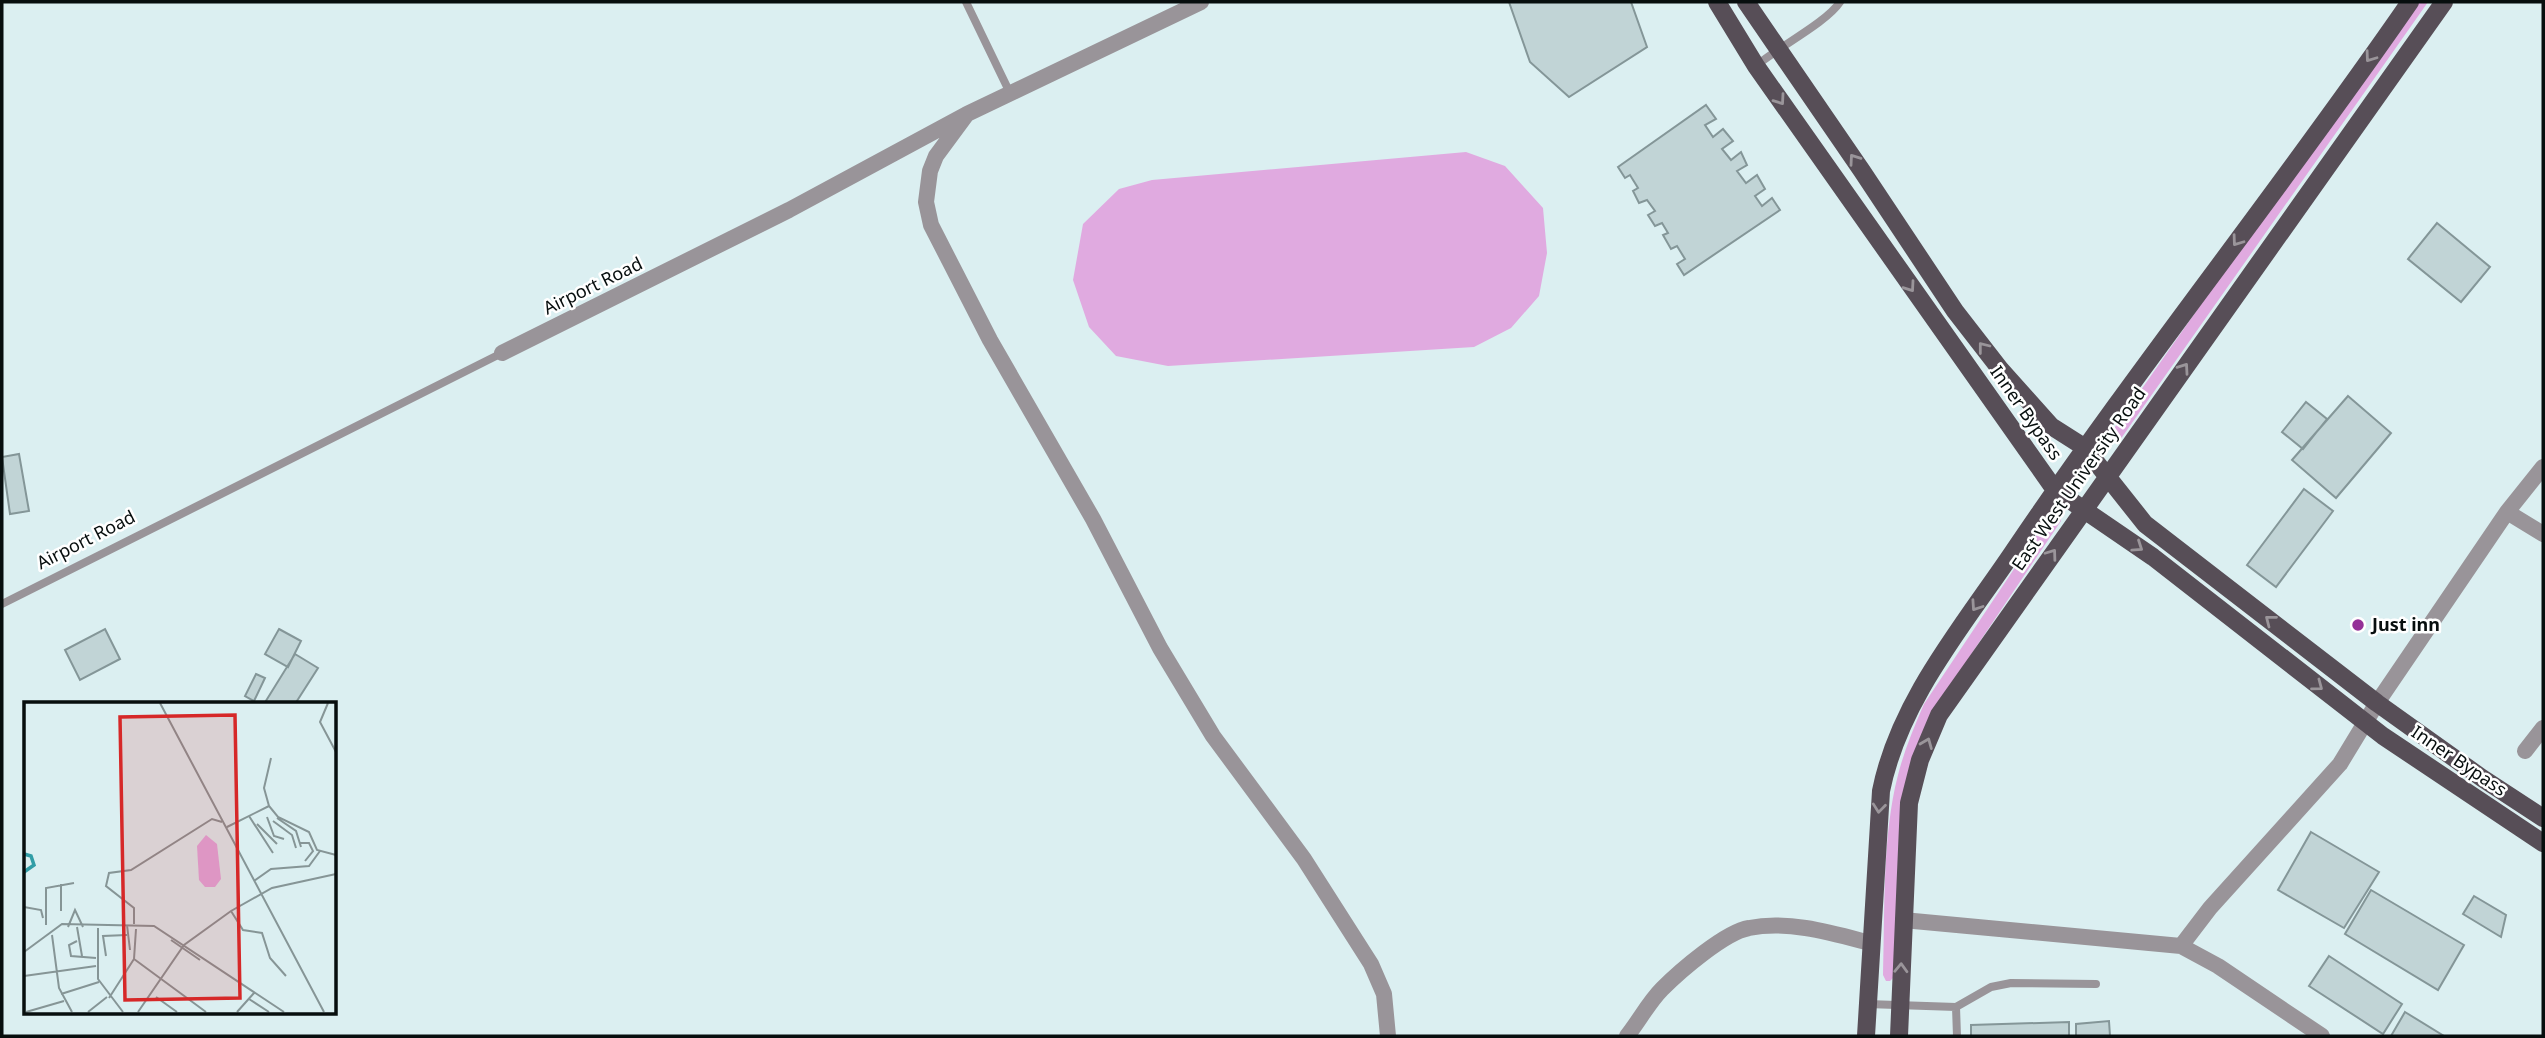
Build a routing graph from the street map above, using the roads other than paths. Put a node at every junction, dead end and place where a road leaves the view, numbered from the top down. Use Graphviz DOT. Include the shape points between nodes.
graph roads {
  1 [pos="966,2"];
  2 [pos="1201,2"];
  3 [pos="1717,2"];
  4 [pos="1746,2"];
  5 [pos="1840,2"];
  6 [pos="2410,2"];
  7 [pos="2444,2"];
  8 [pos="1776,49"];
  9 [pos="1756,66"];
  10 [pos="1010,93"];
  11 [pos="967,114"];
  12 [pos="502,353"];
  13 [pos="2084,447"];
  14 [pos="2543,467"];
  15 [pos="2106,478"];
  16 [pos="2054,490"];
  17 [pos="2083,510"];
  18 [pos="2507,512"];
  19 [pos="2543,534"];
  20 [pos="2,604"];
  21 [pos="2377,703"];
  22 [pos="2366,722"];
  23 [pos="2543,728"];
  24 [pos="2525,751"];
  25 [pos="2543,818"];
  26 [pos="2543,843"];
  27 [pos="1903,920"];
  28 [pos="1870,943"];
  29 [pos="2181,946"];
  30 [pos="2096,984"];
  31 [pos="1867,1004"];
  32 [pos="1900,1005"];
  33 [pos="1956,1007"];
  34 [pos="1388,1036"];
  35 [pos="1628,1036"];
  36 [pos="1866,1036"];
  37 [pos="1899,1036"];
  38 [pos="1957,1036"];
  39 [pos="2322,1036"];
  1 -- 10 [label="lane"];
  2 -- 10 [label="street, Airport Road"];
  3 -- 9 [label="main road, Inner Bypass"];
  4 -- 8 [label="main road, Inner Bypass"];
  5 -- 8 [label="lane" via="1833,12"];
  6 -- 13 [label="main road, East West University Road, one-way"];
  15 -- 7 [label="main road, East West University Road, one-way"];
  8 -- 9 [label="lane"];
  13 -- 8 [label="main road, Inner Bypass, one-way" via="2051,426 1955,311"];
  9 -- 16 [label="main road, Inner Bypass, one-way"];
  10 -- 11 [label="street, Airport Road"];
  11 -- 12 [label="street, Airport Road" via="789,210"];
  11 -- 34 [label="street" via="930,171 926,202 931,225 1160,648 1213,736 1304,859 1371,964 1384,994"];
  12 -- 20 [label="lane, Airport Road"];
  13 -- 15 [label="main road, Inner Bypass"];
  13 -- 16 [label="main road, East West University Road"];
  14 -- 18 [label="street"];
  15 -- 17 [label="main road, East West University Road"];
  21 -- 15 [label="main road, Inner Bypass, one-way" via="2145,524"];
  16 -- 17 [label="main road, Inner Bypass"];
  16 -- 28 [label="main road, East West University Road, one-way" via="1944,654 1895,740 1881,791"];
  17 -- 22 [label="main road, Inner Bypass, one-way" via="2153,557"];
  27 -- 17 [label="main road, East West University Road, one-way" via="1909,803 1933,728"];
  18 -- 19 [label="street"];
  18 -- 21 [label="street"];
  21 -- 22 [label="street"];
  21 -- 25 [label="main road, Inner Bypass"];
  22 -- 26 [label="main road, Inner Bypass"];
  22 -- 29 [label="street" via="2340,764"];
  23 -- 24 [label="street"];
  27 -- 29 [label="street"];
  32 -- 27 [label="main road, East West University Road, one-way"];
  28 -- 31 [label="main road, East West University Road"];
  28 -- 35 [label="street" via="1799,927 1737,931 1661,989"];
  29 -- 39 [label="street"];
  30 -- 33 [label="lane" via="2011,983 1991,987"];
  31 -- 32 [label="lane"];
  31 -- 36 [label="main road, East West University Road"];
  32 -- 33 [label="lane"];
  32 -- 37 [label="main road, East West University Road"];
  33 -- 38 [label="lane"];
}
